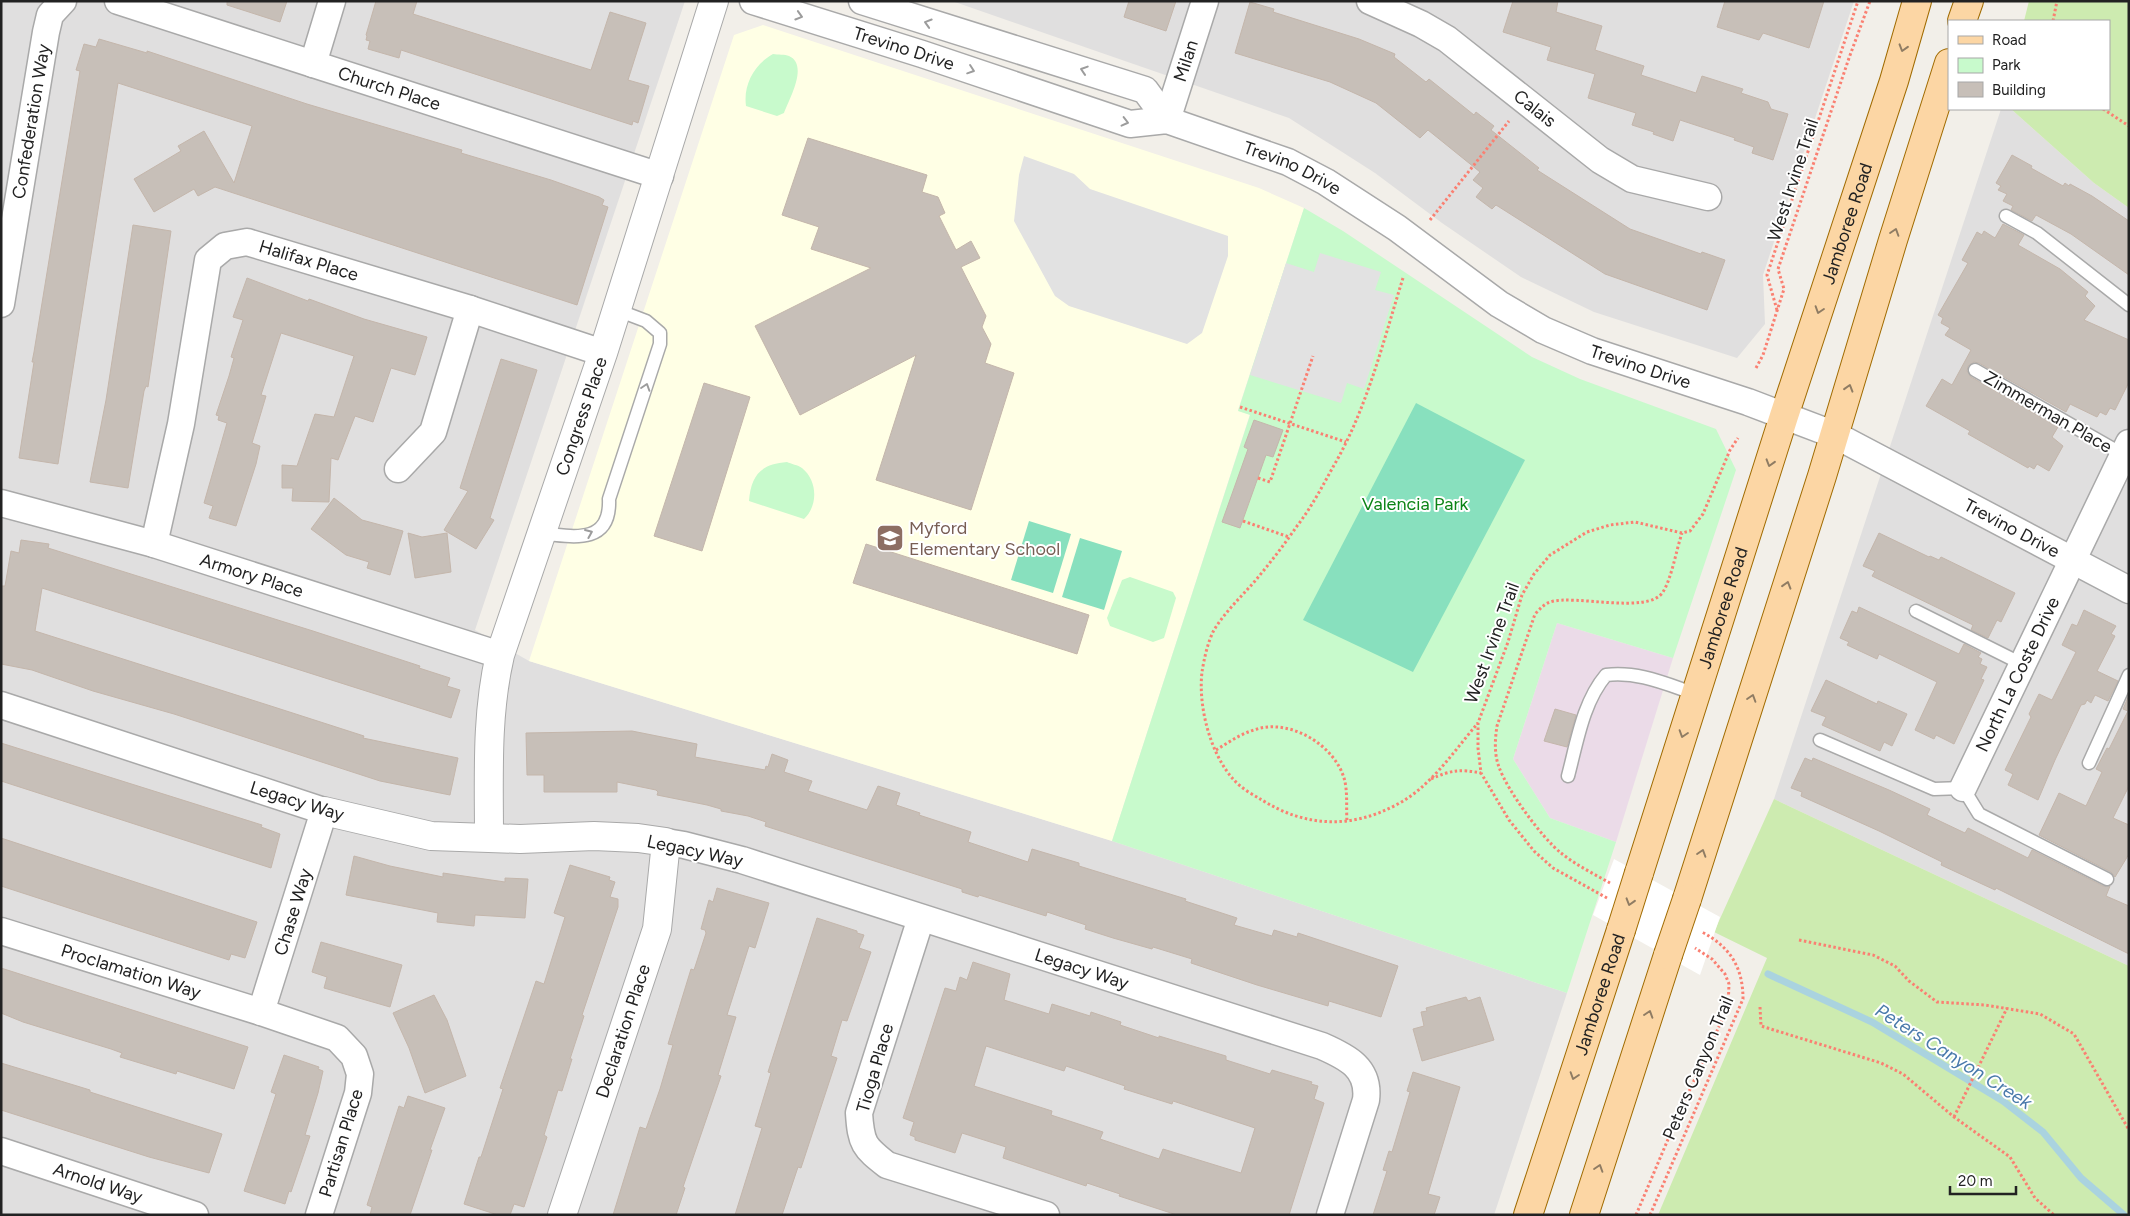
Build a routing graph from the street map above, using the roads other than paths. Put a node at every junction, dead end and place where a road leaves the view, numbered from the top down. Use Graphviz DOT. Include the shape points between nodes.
graph roads {
  1 [pos="62,1"];
  2 [pos="118,1"];
  3 [pos="332,1"];
  4 [pos="714,1"];
  5 [pos="753,1"];
  6 [pos="862,1"];
  7 [pos="1205,1"];
  8 [pos="1370,1"];
  9 [pos="1917,1"];
  10 [pos="1968,1"];
  11 [pos="1962,20"];
  12 [pos="313,64"];
  13 [pos="1948,67"];
  14 [pos="1167,120"];
  15 [pos="660,176"];
  16 [pos="1708,197"];
  17 [pos="2006,216"];
  18 [pos="1,304"];
  19 [pos="2129,305"];
  20 [pos="470,309"];
  21 [pos="617,310"];
  22 [pos="603,352"];
  23 [pos="1975,370"];
  24 [pos="1784,416"];
  25 [pos="1835,435"];
  26 [pos="2125,448"];
  27 [pos="398,469"];
  28 [pos="1,503"];
  29 [pos="541,532"];
  30 [pos="154,544"];
  31 [pos="2072,560"];
  32 [pos="2129,590"];
  33 [pos="1916,611"];
  34 [pos="500,654"];
  35 [pos="2022,664"];
  36 [pos="2129,675"];
  37 [pos="1696,694"];
  38 [pos="1,705"];
  39 [pos="1820,740"];
  40 [pos="2089,763"];
  41 [pos="1568,776"];
  42 [pos="1963,788"];
  43 [pos="324,811"];
  44 [pos="489,837"];
  45 [pos="666,842"];
  46 [pos="2107,879"];
  47 [pos="921,918"];
  48 [pos="1,931"];
  49 [pos="261,1012"];
  50 [pos="1,1151"];
  51 [pos="195,1215"];
  52 [pos="319,1215"];
  53 [pos="562,1215"];
  54 [pos="1046,1215"];
  55 [pos="1330,1215"];
  56 [pos="1528,1215"];
  57 [pos="1584,1215"];
  1 -- 18 [label="street, Confederation Way" via="50,15 46,32"];
  2 -- 12 [label="street, Church Place"];
  3 -- 12 [label="street"];
  4 -- 15 [label="street, Congress Place"];
  5 -- 14 [label="street, Trevino Drive, one-way" via="1130,124"];
  14 -- 6 [label="street, Trevino Drive, one-way" via="1145,90"];
  7 -- 14 [label="street, Milan"];
  8 -- 16 [label="street, Calais" via="1447,40 1600,160 1632,179"];
  9 -- 24 [label="main road, Jamboree Road, one-way" via="1886,106"];
  10 -- 11 [label="main road"];
  12 -- 15 [label="street, Church Place"];
  25 -- 13 [label="main road, one-way" via="1892,240"];
  14 -- 24 [label="street, Trevino Drive" via="1288,162 1326,182 1397,228 1499,304 1543,330 1592,351"];
  15 -- 21 [label="street, Congress Place"];
  17 -- 19 [label="lane" via="2037,233"];
  20 -- 22 [label="street, Halifax Place"];
  20 -- 27 [label="street" via="433,432"];
  20 -- 30 [label="street, Halifax Place" via="247,242 225,246 208,260 181,424"];
  21 -- 22 [label="street, Congress Place"];
  29 -- 21 [label="lane, one-way" via="577,538 604,524 609,512 609,498 660,344 660,333 646,321"];
  22 -- 29 [label="street, Congress Place"];
  23 -- 26 [label="lane, Zimmerman Place"];
  24 -- 25 [label="street, Trevino Drive"];
  24 -- 37 [label="main road, Jamboree Road, one-way"];
  25 -- 31 [label="street, Trevino Drive"];
  57 -- 25 [label="main road, one-way, bridge"];
  26 -- 31 [label="street, North La Coste Drive"];
  28 -- 30 [label="street, Armory Place"];
  29 -- 34 [label="street, Congress Place"];
  30 -- 34 [label="street, Armory Place"];
  31 -- 32 [label="street, Trevino Drive"];
  31 -- 35 [label="street, North La Coste Drive"];
  33 -- 35 [label="lane"];
  34 -- 44 [label="street, Congress Place" via="489,724"];
  35 -- 42 [label="street, North La Coste Drive"];
  36 -- 40 [label="lane"];
  37 -- 41 [label="lane" via="1642,676 1606,675 1590,700"];
  37 -- 56 [label="main road, Jamboree Road, one-way, bridge"];
  38 -- 43 [label="street, Legacy Way"];
  39 -- 42 [label="lane" via="1934,789"];
  42 -- 46 [label="lane" via="1979,814"];
  43 -- 44 [label="street, Legacy Way" via="432,836"];
  43 -- 49 [label="street, Chase Way"];
  44 -- 45 [label="street, Legacy Way" via="594,836"];
  45 -- 47 [label="street, Legacy Way" via="742,860"];
  45 -- 53 [label="street, Declaration Place" via="657,929"];
  47 -- 54 [label="street, Tioga Place" via="859,1114 860,1136 868,1150 887,1165"];
  47 -- 55 [label="street, Legacy Way" via="1345,1056 1356,1064 1367,1092"];
  48 -- 49 [label="street, Proclamation Way"];
  49 -- 52 [label="street, Partisan Place" via="337,1038 354,1056 360,1074 358,1094"];
  50 -- 51 [label="street, Arnold Way"];
}
